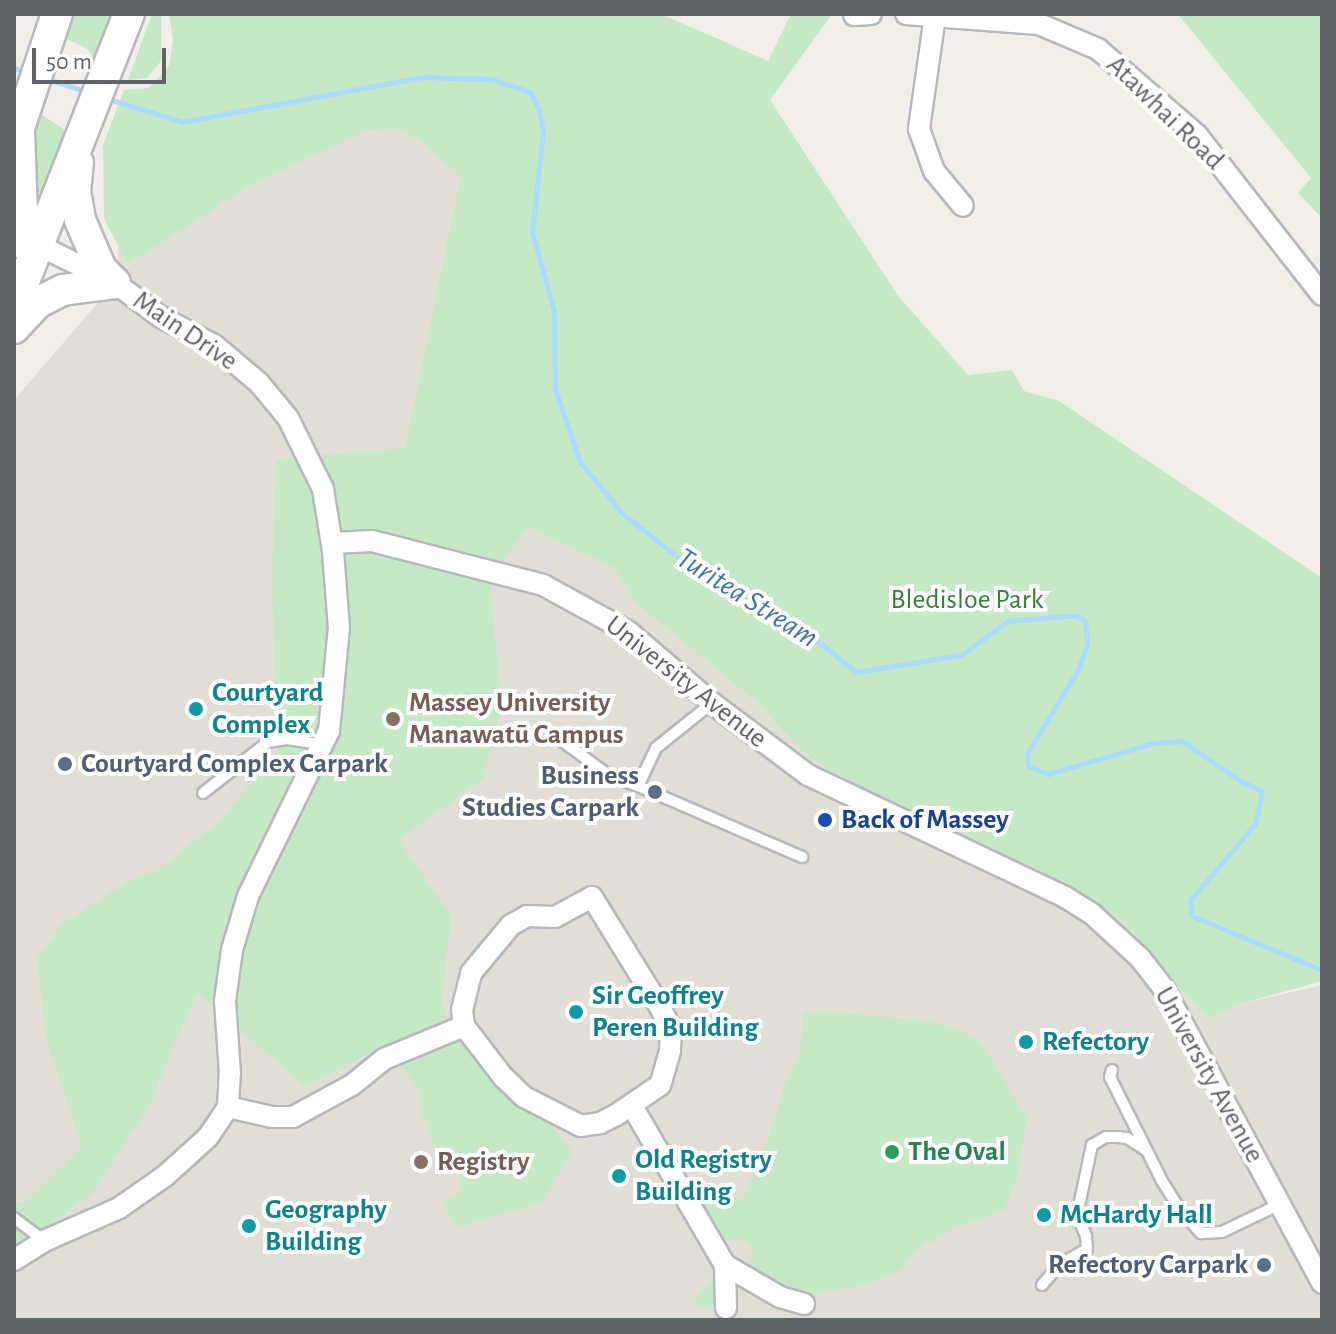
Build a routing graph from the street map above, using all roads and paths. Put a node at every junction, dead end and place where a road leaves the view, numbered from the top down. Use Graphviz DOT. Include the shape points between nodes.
graph roads {
  1 [pos="129,14"];
  2 [pos="853,14"];
  3 [pos="871,14"];
  4 [pos="906,14"];
  5 [pos="935,16"];
  6 [pos="52,22"];
  7 [pos="20,127"];
  8 [pos="81,137"];
  9 [pos="963,206"];
  10 [pos="25,245"];
  11 [pos="115,283"];
  12 [pos="1322,295"];
  13 [pos="14,307"];
  14 [pos="14,328"];
  15 [pos="332,543"];
  16 [pos="712,703"];
  17 [pos="554,735"];
  18 [pos="323,745"];
  19 [pos="638,786"];
  20 [pos="203,793"];
  21 [pos="802,857"];
  22 [pos="464,1026"];
  23 [pos="1112,1070"];
  24 [pos="632,1106"];
  25 [pos="228,1107"];
  26 [pos="1147,1151"];
  27 [pos="1280,1204"];
  28 [pos="14,1218"];
  29 [pos="44,1241"];
  30 [pos="14,1260"];
  31 [pos="725,1265"];
  32 [pos="1322,1283"];
  33 [pos="1042,1285"];
  34 [pos="804,1304"];
  35 [pos="726,1308"];
  1 -- 8 [label="main road"];
  2 -- 3 [label="street"];
  4 -- 5 [label="street, Atawhai Road"];
  5 -- 9 [label="street" via="919,129 934,171"];
  5 -- 12 [label="street, Atawhai Road" via="1039,24 1098,49 1197,135"];
  6 -- 7 [label="main road"];
  7 -- 10 [label="main road"];
  8 -- 10 [label="main road"];
  8 -- 11 [label="main road" via="75,191 80,220 101,269"];
  10 -- 11 [label="street, Main Drive"];
  10 -- 13 [label="main road"];
  11 -- 14 [label="main road" via="63,290 37,303"];
  11 -- 15 [label="street, Main Drive" via="161,317 214,345 259,383 288,418 323,489"];
  15 -- 16 [label="street, University Avenue" via="372,541 543,585 629,632"];
  15 -- 18 [label="street" via="338,640 331,719"];
  16 -- 19 [label="lane" via="656,748"];
  16 -- 27 [label="street, University Avenue" via="808,775 1065,897 1115,933 1164,989"];
  17 -- 19 [label="lane" via="608,775"];
  18 -- 20 [label="lane" via="287,739 268,742"];
  18 -- 25 [label="street" via="238,923 225,1001"];
  19 -- 21 [label="lane"];
  22 -- 24 [label="street" via="524,1097 566,1121 581,1126 600,1123"];
  22 -- 24 [label="street" via="462,1010 471,973 511,925 527,916 555,917 592,897 671,1030 660,1085"];
  22 -- 25 [label="street" via="384,1059 352,1085 293,1117"];
  23 -- 26 [label="lane" via="1110,1077"];
  24 -- 31 [label="street"];
  25 -- 29 [label="street" via="208,1137 165,1176 119,1208"];
  26 -- 27 [label="lane" via="1181,1211 1201,1233 1222,1232"];
  26 -- 33 [label="lane" via="1118,1137 1092,1145 1077,1215 1087,1249 1059,1265"];
  27 -- 32 [label="street, University Avenue"];
  28 -- 29 [label="lane"];
  29 -- 30 [label="street"];
  31 -- 34 [label="street" via="780,1297"];
  31 -- 35 [label="street"];
}
